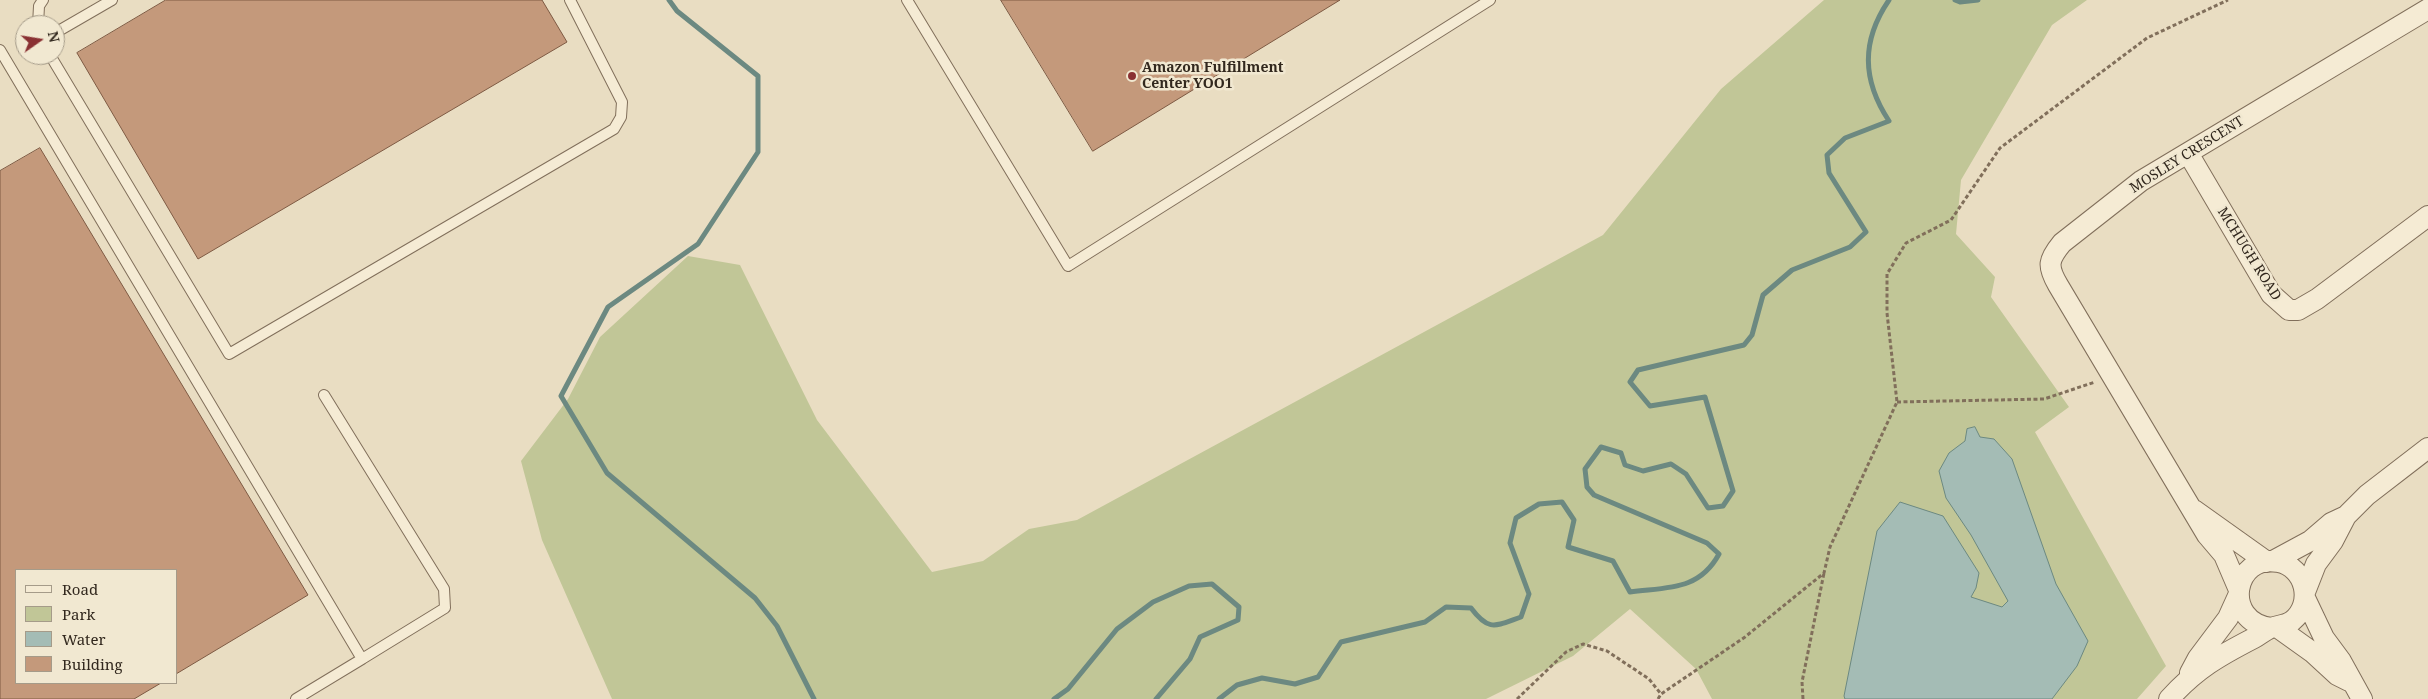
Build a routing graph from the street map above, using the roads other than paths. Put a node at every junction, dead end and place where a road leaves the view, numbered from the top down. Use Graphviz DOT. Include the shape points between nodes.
graph roads {
  1 [pos="43,0"];
  2 [pos="112,0"];
  3 [pos="570,0"];
  4 [pos="908,0"];
  5 [pos="1490,0"];
  6 [pos="2428,9"];
  7 [pos="39,15"];
  8 [pos="65,28"];
  9 [pos="0,50"];
  10 [pos="56,65"];
  11 [pos="2188,153"];
  12 [pos="2428,216"];
  13 [pos="324,395"];
  14 [pos="2428,448"];
  15 [pos="2193,509"];
  16 [pos="2346,516"];
  17 [pos="2270,561"];
  18 [pos="2239,593"];
  19 [pos="2305,595"];
  20 [pos="2274,627"];
  21 [pos="362,659"];
  22 [pos="2188,677"];
  23 [pos="2350,681"];
  24 [pos="296,699"];
  25 [pos="2169,699"];
  26 [pos="2362,699"];
  1 -- 7 [label="lane"];
  2 -- 8 [label="lane"];
  3 -- 10 [label="lane" via="622,102 621,117 614,129 229,354"];
  4 -- 5 [label="lane" via="1068,266"];
  6 -- 11 [label="street, MOSLEY CRESCENT"];
  9 -- 21 [label="lane"];
  11 -- 12 [label="street, MCHUGH ROAD" via="2271,294 2289,310 2298,310 2317,299"];
  11 -- 15 [label="street, MOSLEY CRESCENT" via="2141,181 2062,243 2052,256 2050,271"];
  13 -- 21 [label="lane" via="444,590 445,608"];
  14 -- 16 [label="street" via="2366,496"];
  15 -- 17 [label="street, MOSLEY CRESCENT"];
  15 -- 18 [label="street, MOSLEY CRESCENT" via="2207,535 2224,555"];
  16 -- 17 [label="street" via="2331,522 2310,541"];
  16 -- 19 [label="street" via="2316,564"];
  17 -- 18 [label="street" via="2247,572"];
  17 -- 19 [label="street" via="2286,564 2294,570 2301,578"];
  18 -- 20 [label="street" via="2249,618 2263,626"];
  18 -- 22 [label="street" via="2228,618"];
  19 -- 20 [label="street" via="2296,617 2287,624"];
  19 -- 23 [label="street" via="2320,631 2341,661"];
  20 -- 22 [label="street" via="2227,651"];
  20 -- 23 [label="street" via="2312,652 2337,675"];
  21 -- 24 [label="lane"];
  22 -- 25 [label="street"];
  23 -- 26 [label="street"];
}
